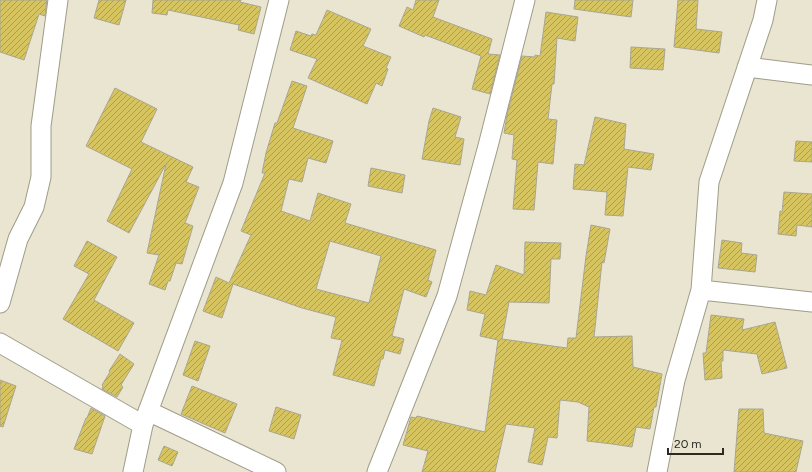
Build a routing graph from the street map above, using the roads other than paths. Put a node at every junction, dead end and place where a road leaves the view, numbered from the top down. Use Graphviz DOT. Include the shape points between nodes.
graph roads {
  1 [pos="58,0"];
  2 [pos="279,0"];
  3 [pos="526,0"];
  4 [pos="767,0"];
  5 [pos="747,67"];
  6 [pos="812,75"];
  7 [pos="701,290"];
  8 [pos="812,302"];
  9 [pos="0,303"];
  10 [pos="0,342"];
  11 [pos="146,418"];
  12 [pos="133,472"];
  13 [pos="276,472"];
  14 [pos="377,472"];
  15 [pos="657,472"];
  1 -- 9 [label="street" via="41,126 41,177 34,207 18,239"];
  2 -- 11 [label="street" via="233,183"];
  3 -- 14 [label="street" via="447,296"];
  4 -- 5 [label="street"];
  5 -- 6 [label="street"];
  5 -- 7 [label="street" via="709,182"];
  7 -- 8 [label="street"];
  7 -- 15 [label="street" via="675,380"];
  10 -- 11 [label="street"];
  11 -- 12 [label="street"];
  11 -- 13 [label="street"];
}
